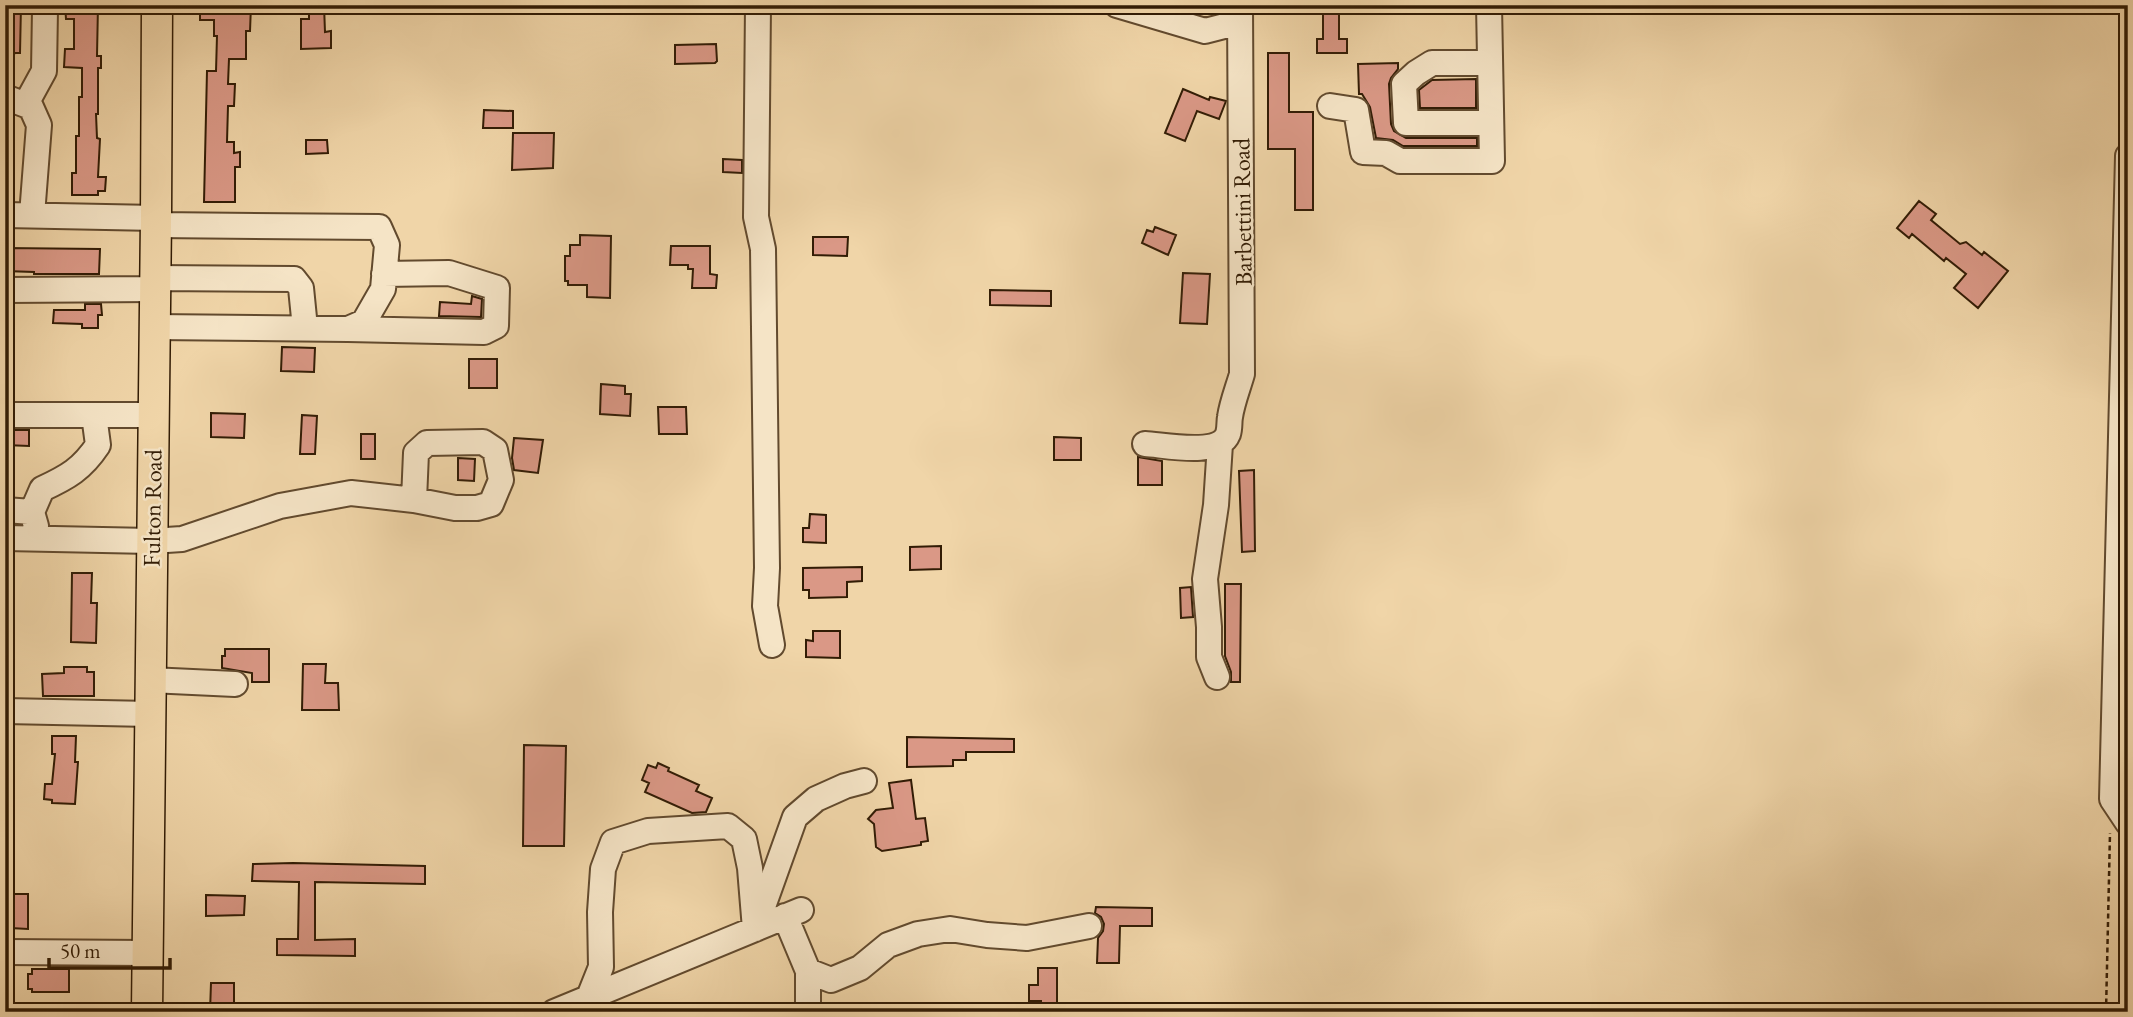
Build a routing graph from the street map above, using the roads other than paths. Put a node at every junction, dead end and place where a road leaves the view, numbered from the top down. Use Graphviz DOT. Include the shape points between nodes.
graph roads {
  1 [pos="157,5"];
  2 [pos="758,5"];
  3 [pos="772,5"];
  4 [pos="1117,5"];
  5 [pos="1489,5"];
  6 [pos="45,9"];
  7 [pos="1240,14"];
  8 [pos="1490,63"];
  9 [pos="15,101"];
  10 [pos="1331,106"];
  11 [pos="1491,123"];
  12 [pos="2128,156"];
  13 [pos="5,215"];
  14 [pos="32,215"];
  15 [pos="156,222"];
  16 [pos="763,249"];
  17 [pos="384,274"];
  18 [pos="155,284"];
  19 [pos="5,290"];
  20 [pos="154,327"];
  21 [pos="305,328"];
  22 [pos="348,329"];
  23 [pos="5,415"];
  24 [pos="94,415"];
  25 [pos="153,415"];
  26 [pos="1145,444"];
  27 [pos="1220,444"];
  28 [pos="414,500"];
  29 [pos="5,510"];
  30 [pos="32,512"];
  31 [pos="5,538"];
  32 [pos="41,539"];
  33 [pos="151,541"];
  34 [pos="772,645"];
  35 [pos="1217,677"];
  36 [pos="150,680"];
  37 [pos="235,684"];
  38 [pos="5,711"];
  39 [pos="150,714"];
  40 [pos="864,781"];
  41 [pos="2128,823"];
  42 [pos="1089,926"];
  43 [pos="755,929"];
  44 [pos="5,952"];
  45 [pos="147,953"];
  46 [pos="808,971"];
  47 [pos="589,997"];
  48 [pos="147,1012"];
  49 [pos="554,1012"];
  50 [pos="808,1012"];
  1 -- 15 [label="main road, Fulton Road"];
  2 -- 16 [label="street" via="757,217"];
  3 -- 16 [label="street" via="769,219"];
  4 -- 7 [label="street" via="1205,31"];
  5 -- 8 [label="street"];
  6 -- 9 [label="street" via="44,71"];
  7 -- 27 [label="street, Barbettini Road" via="1242,374 1227,436"];
  8 -- 11 [label="street"];
  8 -- 11 [label="street" via="1432,63 1404,84 1406,123"];
  9 -- 14 [label="street" via="31,107 39,125"];
  10 -- 11 [label="street" via="1356,110 1363,152 1387,153 1400,161 1492,161"];
  12 -- 41 [label="street" via="2112,799"];
  13 -- 14 [label="street"];
  14 -- 15 [label="street"];
  15 -- 17 [label="street" via="379,227 387,245"];
  15 -- 18 [label="main road, Fulton Road"];
  16 -- 34 [label="street" via="765,606"];
  17 -- 22 [label="street" via="383,289 364,322"];
  17 -- 22 [label="street" via="449,273 497,288 496,326 484,331"];
  18 -- 19 [label="street"];
  18 -- 20 [label="main road, Fulton Road"];
  18 -- 21 [label="street" via="294,279 301,288"];
  20 -- 21 [label="street"];
  20 -- 25 [label="main road, Fulton Road"];
  21 -- 22 [label="street"];
  23 -- 24 [label="street"];
  24 -- 25 [label="street"];
  24 -- 30 [label="street" via="98,445 68,478 42,489"];
  25 -- 33 [label="main road, Fulton Road"];
  26 -- 27 [label="street" via="1207,448"];
  27 -- 35 [label="street, Barbettini Road" via="1205,579 1209,657"];
  28 -- 33 [label="street" via="351,493 280,506 182,538"];
  29 -- 30 [label="street"];
  30 -- 32 [label="street"];
  31 -- 32 [label="street"];
  32 -- 33 [label="street"];
  33 -- 36 [label="main road, Fulton Road"];
  36 -- 37 [label="street"];
  36 -- 39 [label="main road, Fulton Road"];
  38 -- 39 [label="street"];
  39 -- 45 [label="main road, Fulton Road"];
  40 -- 43 [label="street" via="816,799 795,817"];
  42 -- 46 [label="street" via="1027,938 950,929 918,934 888,945 860,968 831,980"];
  43 -- 46 [label="street" via="793,913"];
  43 -- 47 [label="street"];
  43 -- 47 [label="street" via="744,839 728,826 648,831 613,842 603,869 601,967"];
  44 -- 45 [label="street"];
  45 -- 48 [label="main road, Fulton Road"];
  46 -- 50 [label="street"];
  47 -- 49 [label="street"];
}
